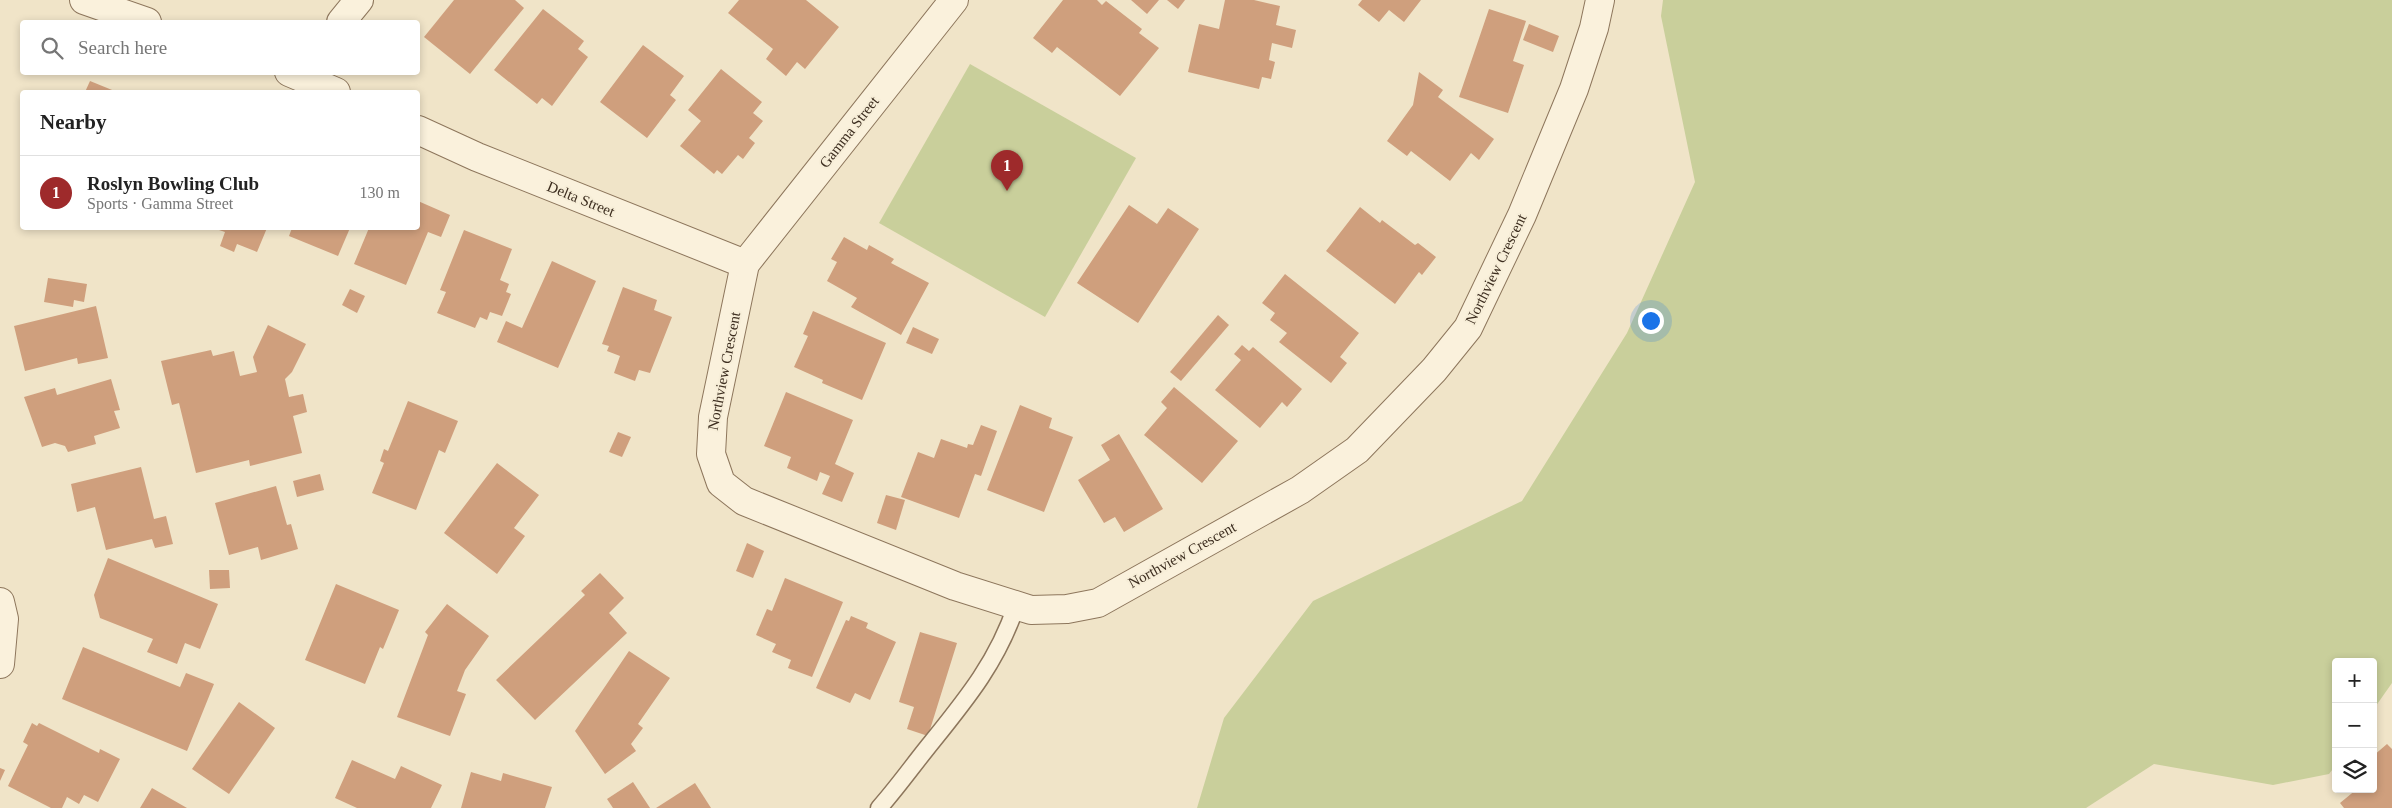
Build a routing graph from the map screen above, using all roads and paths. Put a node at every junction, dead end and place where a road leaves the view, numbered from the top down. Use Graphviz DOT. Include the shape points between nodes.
graph roads {
  1 [pos="84,0"];
  2 [pos="359,0"];
  3 [pos="954,0"];
  4 [pos="1600,0"];
  5 [pos="141,20"];
  6 [pos="343,20"];
  7 [pos="302,75"];
  8 [pos="332,90"];
  9 [pos="420,131"];
  10 [pos="745,264"];
  11 [pos="0,602"];
  12 [pos="1016,606"];
  13 [pos="0,664"];
  14 [pos="879,808"];
  1 -- 5 [label="street"];
  2 -- 6 [label="street"];
  3 -- 10 [label="street, Gamma Street"];
  4 -- 12 [label="street, Northview Crescent" via="1594,28 1549,153 1472,320 1434,370 1387,420 1357,450 1300,490 1098,602 1058,609 1031,610"];
  7 -- 8 [label="street"];
  9 -- 10 [label="street, Delta Street" via="477,157"];
  10 -- 12 [label="street, Northview Crescent" via="713,417 711,454 721,484 744,501 955,586"];
  11 -- 13 [label="street" via="4,618"];
  12 -- 14 [label="lane" via="1007,634 991,664"];
}
